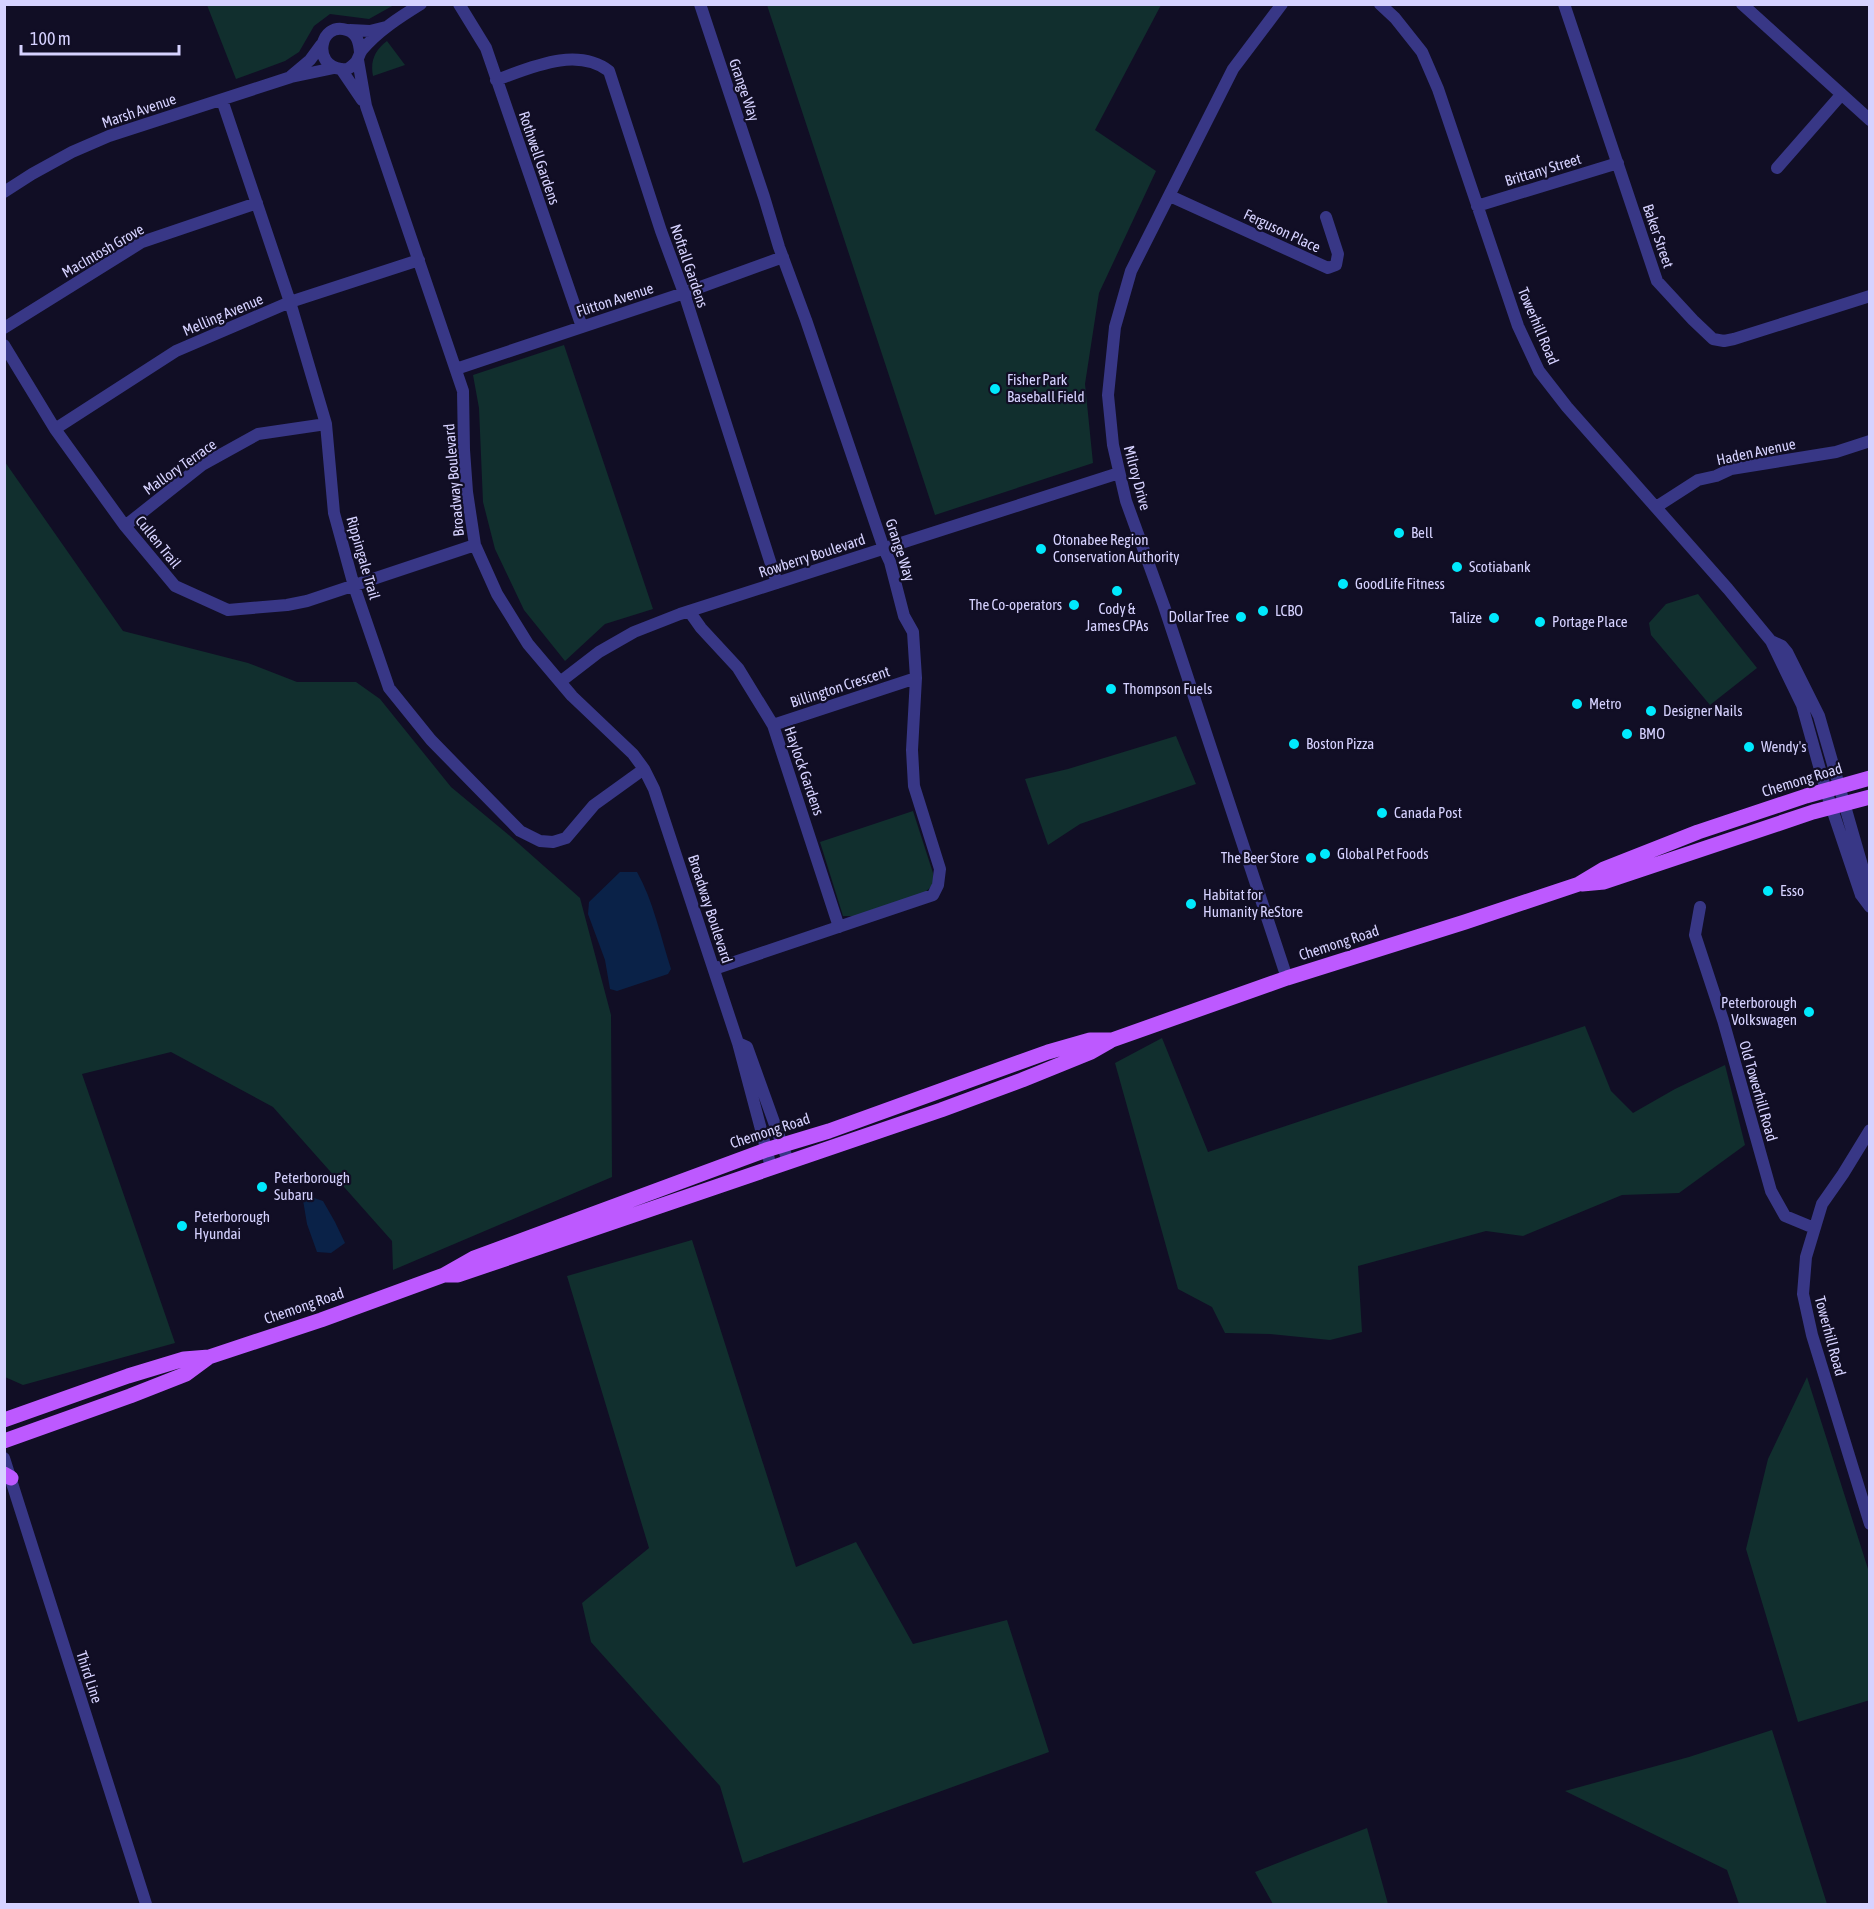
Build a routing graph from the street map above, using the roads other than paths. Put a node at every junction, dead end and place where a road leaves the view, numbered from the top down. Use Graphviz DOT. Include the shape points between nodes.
graph roads {
  1 [pos="421,4"];
  2 [pos="459,4"];
  3 [pos="700,4"];
  4 [pos="1282,4"];
  5 [pos="1380,4"];
  6 [pos="1564,4"];
  7 [pos="1742,4"];
  8 [pos="388,27"];
  9 [pos="350,30"];
  10 [pos="321,45"];
  11 [pos="359,56"];
  12 [pos="337,69"];
  13 [pos="291,77"];
  14 [pos="496,80"];
  15 [pos="1841,95"];
  16 [pos="222,100"];
  17 [pos="366,106"];
  18 [pos="1869,120"];
  19 [pos="1618,163"];
  20 [pos="1777,168"];
  21 [pos="4,192"];
  22 [pos="1170,196"];
  23 [pos="257,203"];
  24 [pos="1477,206"];
  25 [pos="1326,217"];
  26 [pos="783,258"];
  27 [pos="418,260"];
  28 [pos="684,293"];
  29 [pos="1869,296"];
  30 [pos="290,302"];
  31 [pos="582,327"];
  32 [pos="4,328"];
  33 [pos="4,345"];
  34 [pos="456,369"];
  35 [pos="326,424"];
  36 [pos="55,429"];
  37 [pos="1869,441"];
  38 [pos="1119,473"];
  39 [pos="1656,507"];
  40 [pos="125,526"];
  41 [pos="475,545"];
  42 [pos="884,549"];
  43 [pos="777,583"];
  44 [pos="354,586"];
  45 [pos="689,611"];
  46 [pos="916,678"];
  47 [pos="560,682"];
  48 [pos="773,725"];
  49 [pos="644,769"];
  50 [pos="1869,778"];
  51 [pos="1833,789"];
  52 [pos="1869,797"];
  53 [pos="1838,806"];
  54 [pos="1579,884"];
  55 [pos="1869,893"];
  56 [pos="1701,907"];
  57 [pos="1869,907"];
  58 [pos="839,927"];
  59 [pos="714,969"];
  60 [pos="1287,978"];
  61 [pos="1112,1040"];
  62 [pos="738,1043"];
  63 [pos="1869,1130"];
  64 [pos="783,1145"];
  65 [pos="766,1150"];
  66 [pos="788,1161"];
  67 [pos="771,1167"];
  68 [pos="1814,1228"];
  69 [pos="444,1275"];
  70 [pos="209,1357"];
  71 [pos="4,1420"];
  72 [pos="4,1442"];
  73 [pos="4,1458"];
  74 [pos="8,1476"];
  75 [pos="1869,1524"];
  76 [pos="146,1905"];
  1 -- 8 [label="street"];
  2 -- 14 [label="street, Rothwell Gardens" via="486,48"];
  3 -- 26 [label="street, Grange Way"];
  4 -- 22 [label="street, Milroy Drive" via="1233,69"];
  5 -- 24 [label="street, Towerhill Road" via="1422,52"];
  6 -- 19 [label="street, Baker Street"];
  7 -- 15 [label="street"];
  8 -- 9 [label="street"];
  8 -- 11 [label="street"];
  9 -- 10 [label="street" via="338,28 326,34"];
  9 -- 11 [label="street" via="359,39"];
  10 -- 12 [label="street" via="323,58"];
  10 -- 13 [label="street, Marsh Avenue"];
  11 -- 12 [label="street" via="352,67"];
  11 -- 17 [label="street, Broadway Boulevard"];
  12 -- 13 [label="street, Marsh Avenue"];
  12 -- 17 [label="street, Broadway Boulevard"];
  13 -- 16 [label="street, Marsh Avenue"];
  14 -- 28 [label="street, Noftall Gardens" via="534,66 571,60 592,61 609,71"];
  14 -- 31 [label="street, Rothwell Gardens"];
  15 -- 18 [label="street"];
  15 -- 20 [label="street"];
  16 -- 21 [label="street, Marsh Avenue" via="109,136 72,152"];
  16 -- 23 [label="street, Rippingale Trail"];
  17 -- 27 [label="street, Broadway Boulevard"];
  19 -- 24 [label="street, Brittany Street"];
  19 -- 29 [label="street, Baker Street" via="1658,281 1713,339 1734,339"];
  22 -- 25 [label="street, Ferguson Place" via="1328,268 1336,265 1338,254"];
  22 -- 38 [label="street, Milroy Drive" via="1131,271 1115,327 1108,395"];
  23 -- 30 [label="street, Rippingale Trail"];
  23 -- 32 [label="street, MacIntosh Grove" via="142,242"];
  24 -- 39 [label="street, Towerhill Road" via="1518,326 1539,371"];
  26 -- 28 [label="street, Flitton Avenue"];
  26 -- 42 [label="street, Grange Way"];
  27 -- 30 [label="street, Melling Avenue"];
  27 -- 34 [label="street, Broadway Boulevard"];
  28 -- 31 [label="street, Flitton Avenue"];
  28 -- 43 [label="street, Noftall Gardens"];
  30 -- 35 [label="street, Rippingale Trail"];
  30 -- 36 [label="street, Melling Avenue" via="176,351"];
  31 -- 34 [label="street, Flitton Avenue"];
  33 -- 36 [label="street, Cullen Trail"];
  34 -- 41 [label="street, Broadway Boulevard" via="463,391 467,492"];
  35 -- 40 [label="street, Mallory Terrace" via="258,434 202,465"];
  35 -- 44 [label="street, Rippingale Trail" via="334,513"];
  36 -- 40 [label="street, Cullen Trail"];
  37 -- 39 [label="street, Haden Avenue" via="1836,452 1731,470 1698,480"];
  38 -- 42 [label="street, Rowberry Boulevard"];
  38 -- 60 [label="street, Milroy Drive"];
  39 -- 51 [label="street, Towerhill Road" via="1771,641 1802,705"];
  40 -- 44 [label="street, Cullen Trail" via="175,586 228,610 287,605"];
  41 -- 44 [label="street, Cullen Trail"];
  41 -- 47 [label="street, Broadway Boulevard" via="497,594 528,644"];
  42 -- 43 [label="street, Rowberry Boulevard"];
  42 -- 46 [label="street, Grange Way" via="904,616 913,632"];
  43 -- 45 [label="street, Rowberry Boulevard"];
  44 -- 49 [label="street, Rippingale Trail" via="389,688 431,740 520,831 540,841 566,838 594,805"];
  45 -- 47 [label="street, Rowberry Boulevard" via="628,635"];
  45 -- 48 [label="street, Haylock Gardens" via="738,668"];
  46 -- 48 [label="street, Billington Crescent"];
  46 -- 58 [label="street, Grange Way" via="914,786 940,869 938,885 933,895"];
  47 -- 49 [label="street, Broadway Boulevard"];
  48 -- 58 [label="street, Haylock Gardens"];
  49 -- 59 [label="street, Broadway Boulevard"];
  50 -- 51 [label="main road, Chemong Road"];
  51 -- 53 [label="street, Towerhill Road"];
  51 -- 54 [label="main road, Chemong Road" via="1669,842 1604,869"];
  52 -- 53 [label="main road, Chemong Road"];
  53 -- 54 [label="main road, Chemong Road" via="1604,882"];
  53 -- 55 [label="street, Towerhill Road"];
  53 -- 57 [label="street, Towerhill Road" via="1861,895"];
  54 -- 60 [label="main road, Chemong Road"];
  56 -- 68 [label="street, Old Towerhill Road" via="1695,935 1771,1191 1785,1216"];
  58 -- 59 [label="street, Grange Way"];
  59 -- 62 [label="street, Broadway Boulevard"];
  60 -- 61 [label="main road, Chemong Road"];
  61 -- 64 [label="main road, Chemong Road" via="1089,1040 1048,1052"];
  61 -- 66 [label="main road, Chemong Road" via="1022,1080"];
  62 -- 64 [label="street, Broadway Boulevard" via="747,1047"];
  62 -- 65 [label="street, Broadway Boulevard"];
  63 -- 68 [label="street, Towerhill Road" via="1822,1204"];
  64 -- 65 [label="main road, Chemong Road"];
  64 -- 66 [label="street, Broadway Boulevard"];
  65 -- 67 [label="street, Broadway Boulevard"];
  65 -- 69 [label="main road, Chemong Road" via="474,1258"];
  66 -- 67 [label="main road, Chemong Road"];
  67 -- 69 [label="main road, Chemong Road" via="458,1275"];
  68 -- 75 [label="street, Towerhill Road" via="1806,1257 1803,1294"];
  69 -- 70 [label="main road, Chemong Road"];
  70 -- 71 [label="main road, Chemong Road" via="184,1359 128,1376"];
  70 -- 72 [label="main road, Chemong Road" via="186,1374"];
  73 -- 74 [label="street, Third Line"];
  74 -- 76 [label="street, Third Line"];
}
